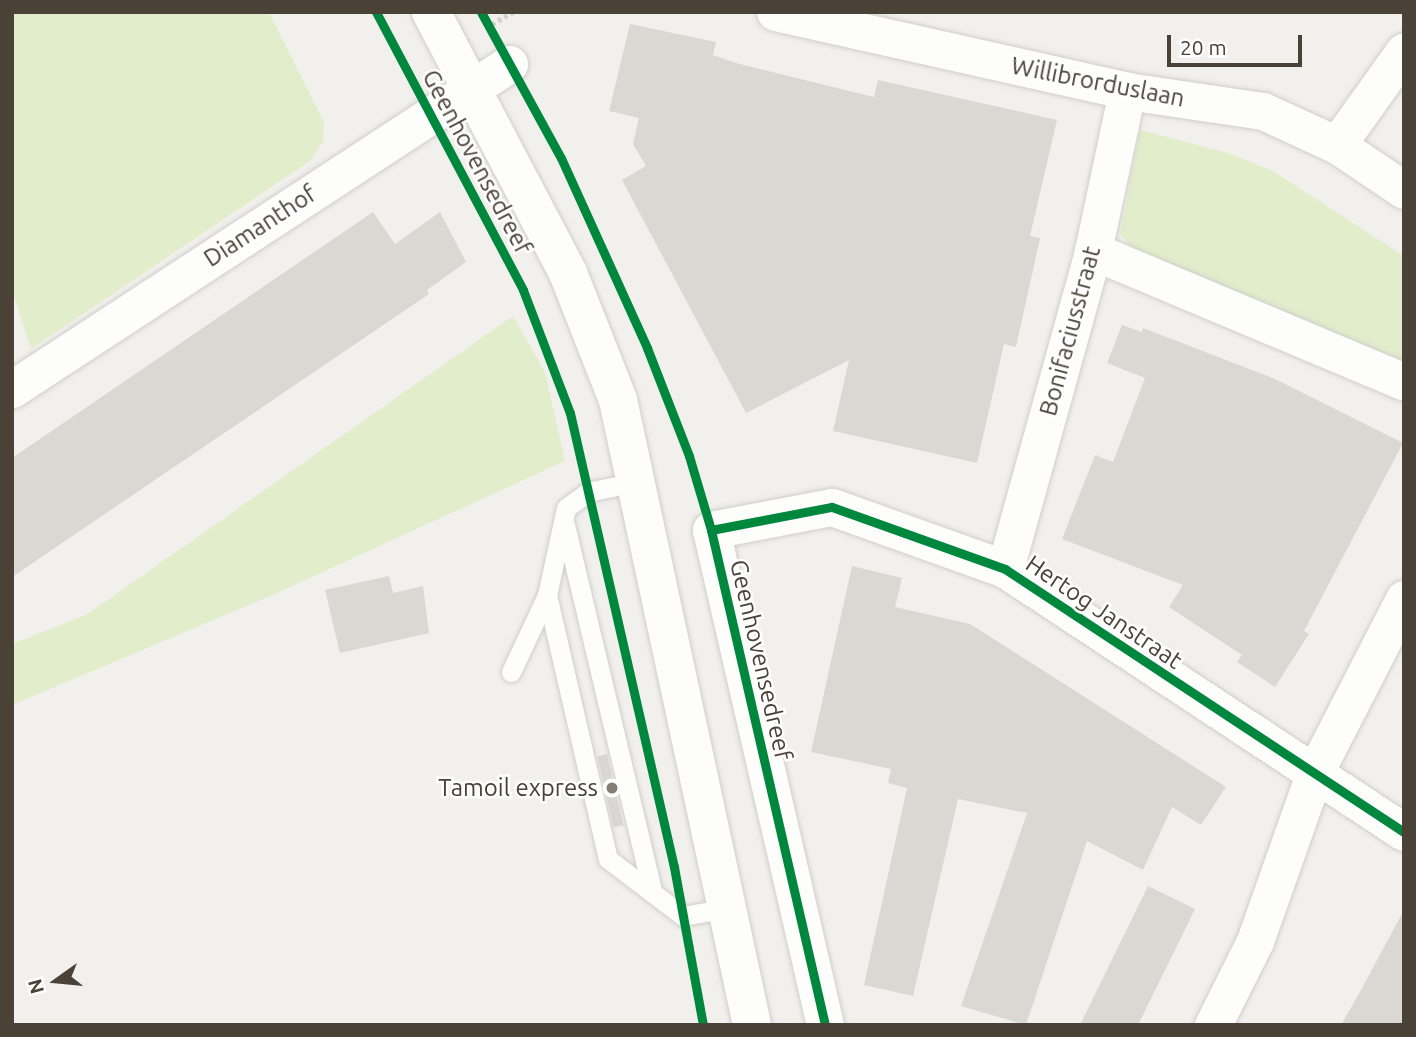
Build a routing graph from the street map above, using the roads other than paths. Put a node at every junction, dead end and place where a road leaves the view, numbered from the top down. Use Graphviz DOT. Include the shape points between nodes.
graph roads {
  1 [pos="431,12"];
  2 [pos="775,12"];
  3 [pos="1404,51"];
  4 [pos="509,64"];
  5 [pos="471,88"];
  6 [pos="1127,91"];
  7 [pos="1336,145"];
  8 [pos="1404,190"];
  9 [pos="1093,251"];
  10 [pos="1404,382"];
  11 [pos="12,389"];
  12 [pos="635,482"];
  13 [pos="564,520"];
  14 [pos="711,530"];
  15 [pos="1005,569"];
  16 [pos="547,595"];
  17 [pos="1404,599"];
  18 [pos="511,672"];
  19 [pos="1314,774"];
  20 [pos="1404,832"];
  21 [pos="653,893"];
  22 [pos="728,908"];
  23 [pos="752,1025"];
  24 [pos="825,1025"];
  25 [pos="1213,1025"];
  1 -- 5 [label="street, Geenhovensedreef"];
  2 -- 6 [label="street, Willibrorduslaan"];
  3 -- 7 [label="street"];
  4 -- 5 [label="street, Diamanthof"];
  5 -- 11 [label="street, Diamanthof"];
  5 -- 12 [label="street, Geenhovensedreef" via="568,273 618,400"];
  6 -- 7 [label="street, Willibrorduslaan" via="1264,111"];
  6 -- 9 [label="street, Bonifaciusstraat"];
  7 -- 8 [label="street, Willibrorduslaan"];
  9 -- 10 [label="street"];
  9 -- 15 [label="street, Bonifaciusstraat"];
  12 -- 13 [label="lane" via="588,492 566,508"];
  12 -- 22 [label="street, Geenhovensedreef"];
  13 -- 16 [label="lane"];
  13 -- 21 [label="lane"];
  14 -- 15 [label="street, Hertog Janstraat" via="832,507"];
  14 -- 24 [label="street, Geenhovensedreef"];
  15 -- 19 [label="street, Hertog Janstraat"];
  16 -- 18 [label="lane"];
  16 -- 21 [label="lane" via="608,859"];
  17 -- 19 [label="street"];
  19 -- 20 [label="street, Hertog Janstraat"];
  19 -- 25 [label="street" via="1255,941"];
  21 -- 22 [label="lane" via="683,916"];
  22 -- 23 [label="street, Geenhovensedreef"];
}
